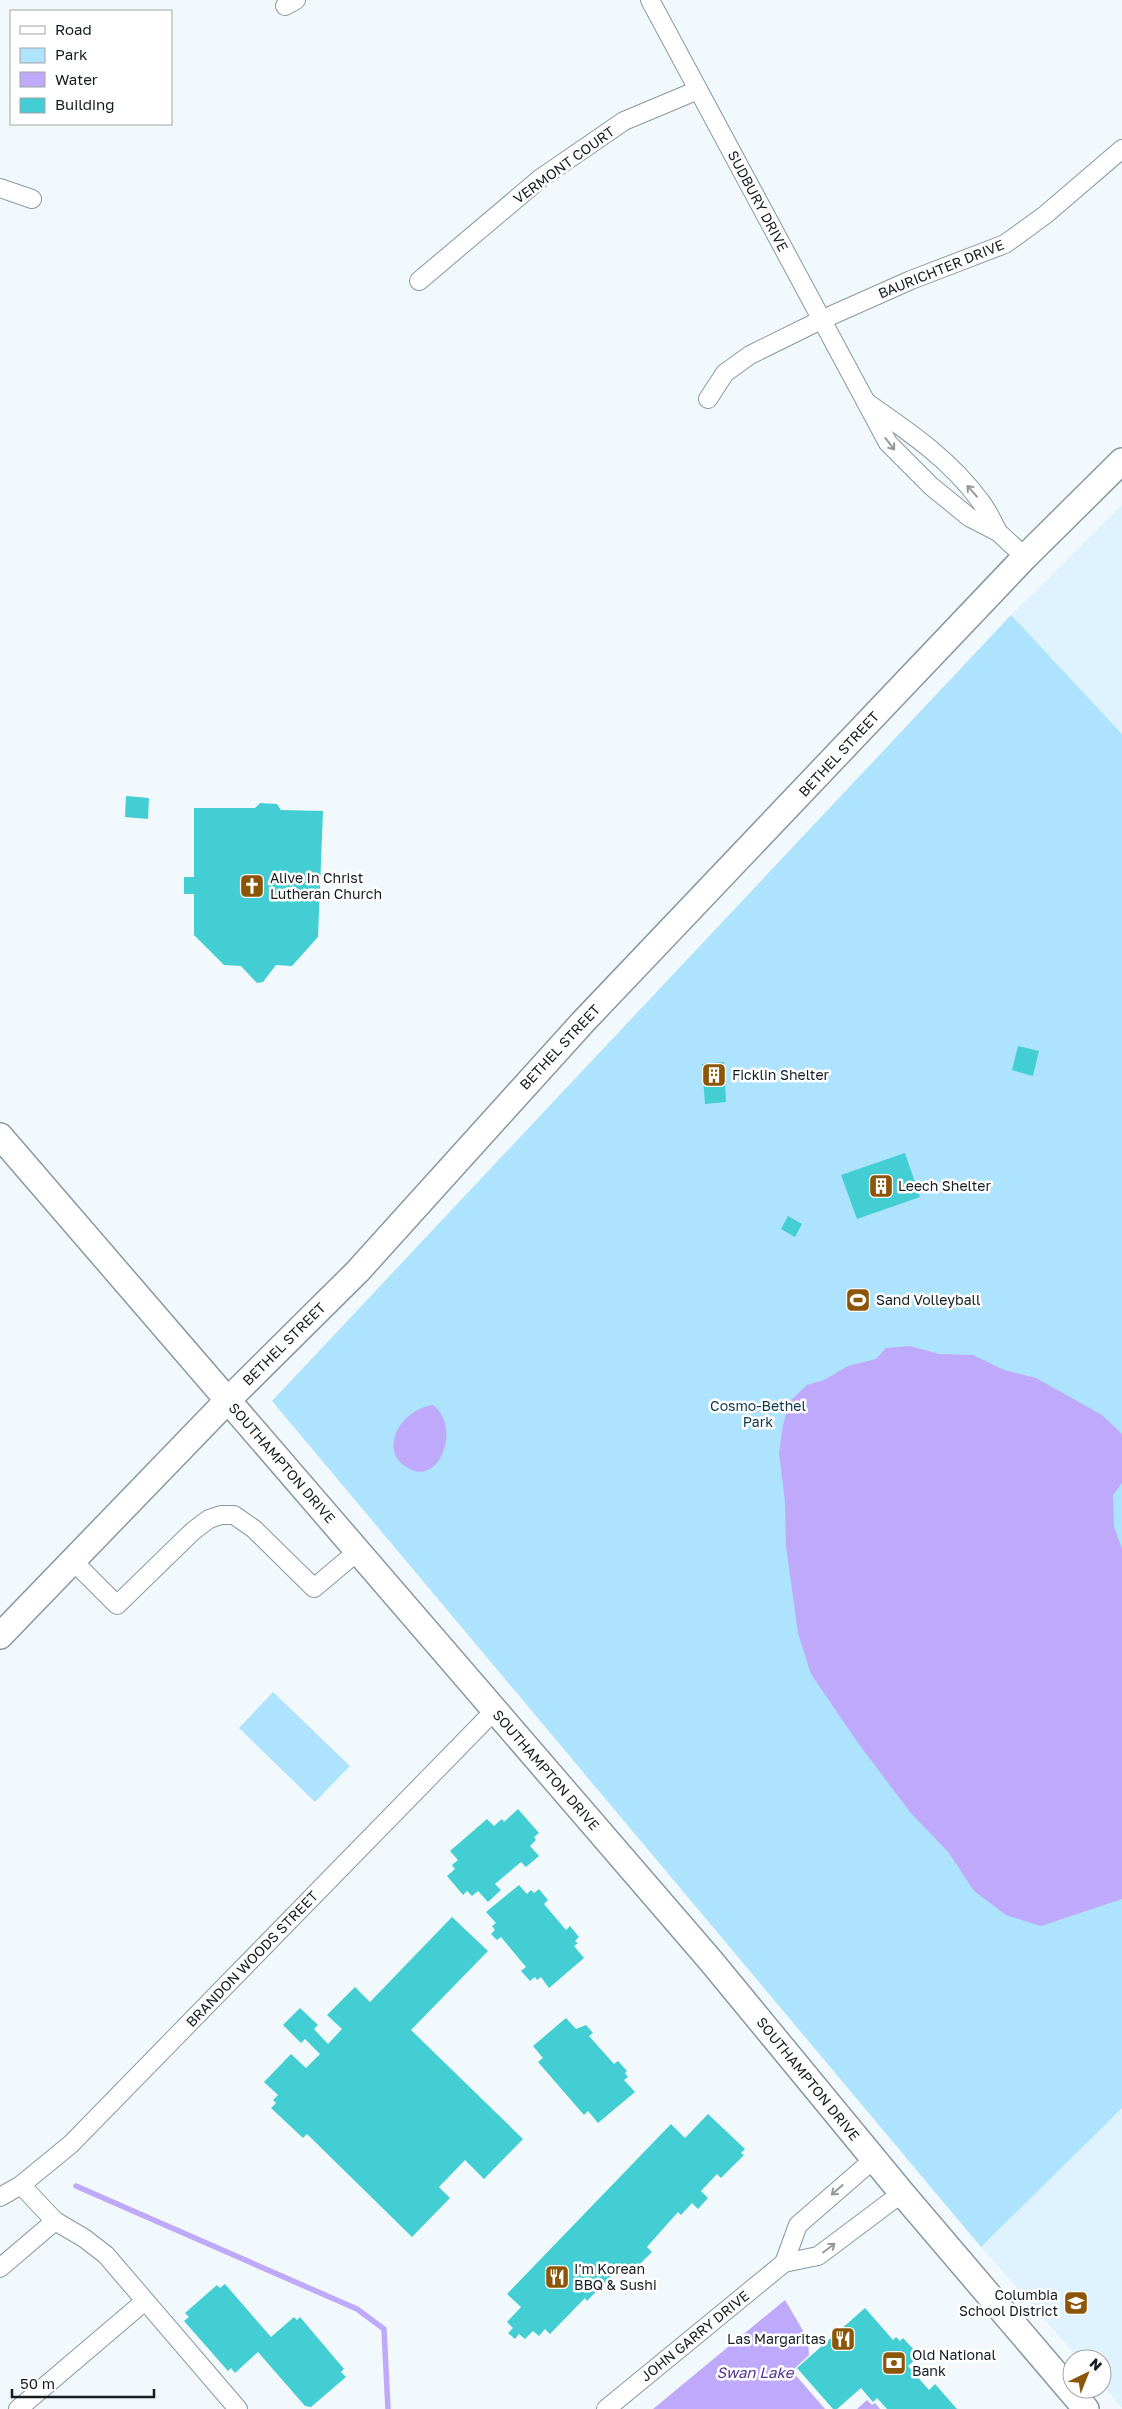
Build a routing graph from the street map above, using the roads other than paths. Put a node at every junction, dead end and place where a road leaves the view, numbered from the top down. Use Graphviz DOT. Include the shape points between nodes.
graph roads {
  1 [pos="650,0"];
  2 [pos="698,90"];
  3 [pos="1122,149"];
  4 [pos="0,188"];
  5 [pos="32,199"];
  6 [pos="419,281"];
  7 [pos="821,320"];
  8 [pos="708,399"];
  9 [pos="866,402"];
  10 [pos="1122,461"];
  11 [pos="998,532"];
  12 [pos="1025,557"];
  13 [pos="0,1136"];
  14 [pos="228,1400"];
  15 [pos="358,1551"];
  16 [pos="73,1561"];
  17 [pos="0,1636"];
  18 [pos="495,1710"];
  19 [pos="874,2158"];
  20 [pos="21,2184"];
  21 [pos="902,2193"];
  22 [pos="0,2197"];
  23 [pos="55,2221"];
  24 [pos="784,2263"];
  25 [pos="0,2268"];
  26 [pos="145,2301"];
  27 [pos="18,2409"];
  28 [pos="238,2409"];
  29 [pos="606,2409"];
  30 [pos="1086,2409"];
  1 -- 2 [label="street, SUDBURY DRIVE"];
  2 -- 6 [label="street, VERMONT COURT" via="624,121 541,178"];
  2 -- 7 [label="street, SUDBURY DRIVE"];
  3 -- 7 [label="street, BAURICHTER DRIVE" via="1045,215 1005,244 911,280"];
  4 -- 5 [label="street"];
  7 -- 8 [label="street, BAURICHTER DRIVE" via="750,356 726,373"];
  7 -- 9 [label="street, SUDBURY DRIVE"];
  11 -- 9 [label="street, SUDBURY DRIVE, one-way" via="982,502 951,468 920,440"];
  9 -- 11 [label="street, SUDBURY DRIVE, one-way" via="888,443 912,470 969,517"];
  10 -- 12 [label="street, BETHEL STREET"];
  11 -- 12 [label="street, SUDBURY DRIVE"];
  12 -- 14 [label="street, BETHEL STREET" via="582,1023 358,1271"];
  13 -- 14 [label="street, SOUTHAMPTON DRIVE"];
  14 -- 15 [label="street, SOUTHAMPTON DRIVE"];
  14 -- 16 [label="street, BETHEL STREET"];
  15 -- 16 [label="street" via="314,1588 254,1528 234,1515 221,1515 193,1531 117,1605"];
  15 -- 18 [label="street, SOUTHAMPTON DRIVE"];
  16 -- 17 [label="street, BETHEL STREET"];
  18 -- 19 [label="street, SOUTHAMPTON DRIVE" via="711,1961"];
  18 -- 20 [label="street, BRANDON WOODS STREET" via="71,2144"];
  19 -- 21 [label="street, SOUTHAMPTON DRIVE"];
  19 -- 24 [label="street, one-way" via="798,2225"];
  20 -- 22 [label="street, BRANDON WOODS STREET"];
  20 -- 23 [label="street"];
  24 -- 21 [label="street, JOHN GARRY DRIVE, one-way" via="818,2256"];
  21 -- 30 [label="street, SOUTHAMPTON DRIVE"];
  23 -- 25 [label="street"];
  23 -- 26 [label="street" via="106,2255"];
  24 -- 29 [label="street, JOHN GARRY DRIVE"];
  26 -- 27 [label="street"];
  26 -- 28 [label="street"];
}
